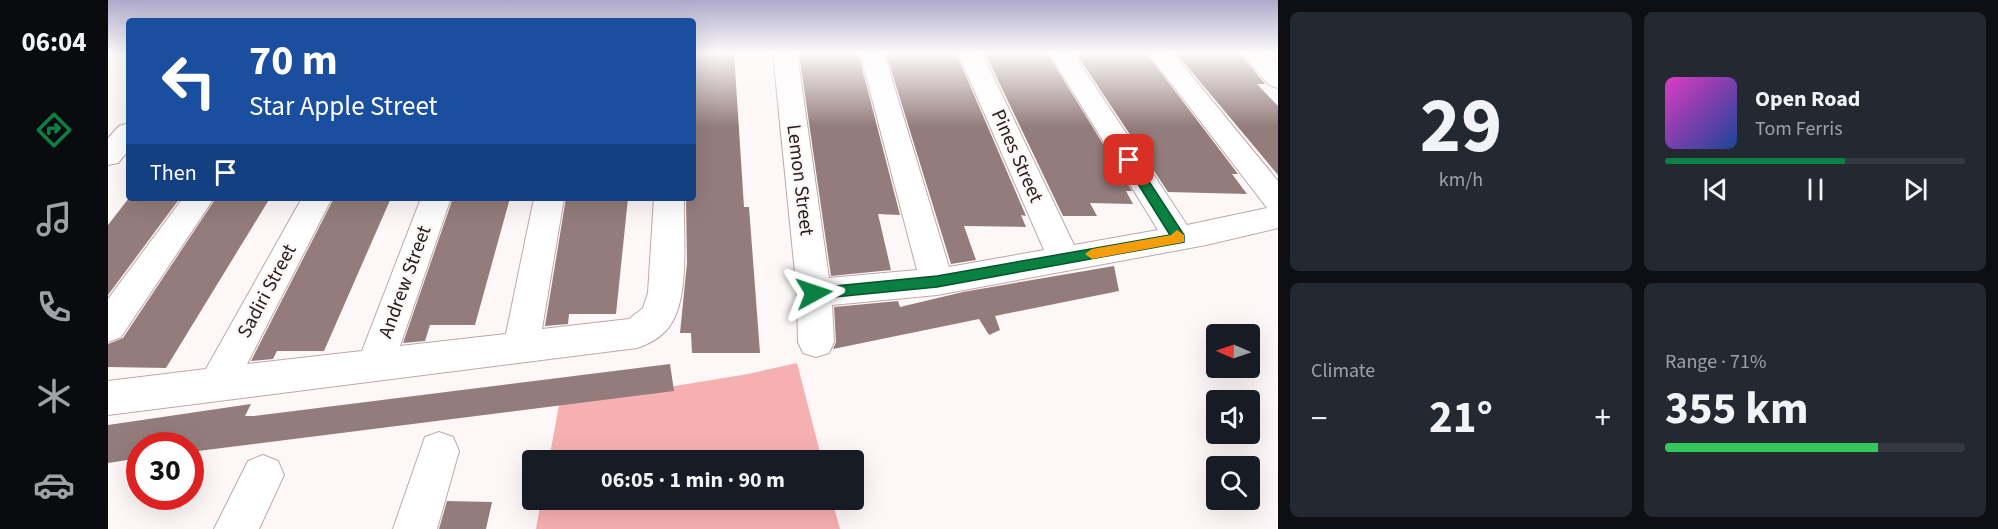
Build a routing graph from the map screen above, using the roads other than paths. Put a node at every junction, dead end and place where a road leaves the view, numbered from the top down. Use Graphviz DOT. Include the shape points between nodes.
graph roads {
  1 [pos="787,78"];
  2 [pos="879,78"];
  3 [pos="981,78"];
  4 [pos="1077,78"];
  5 [pos="1178,78"];
  6 [pos="126,135"];
  7 [pos="108,156"];
  8 [pos="198,201"];
  9 [pos="315,201"];
  10 [pos="435,201"];
  11 [pos="548,201"];
  12 [pos="669,201"];
  13 [pos="1278,201"];
  14 [pos="1278,217"];
  15 [pos="1179,238"];
  16 [pos="1064,260"];
  17 [pos="937,282"];
  18 [pos="814,293"];
  19 [pos="108,327"];
  20 [pos="816,342"];
  21 [pos="521,348"];
  22 [pos="375,365"];
  23 [pos="217,385"];
  24 [pos="108,398"];
  25 [pos="439,451"];
  26 [pos="263,475"];
  27 [pos="236,529"];
  28 [pos="415,529"];
  1 -- 18 [label="street, Lemon Street"];
  2 -- 17 [label="street"];
  3 -- 16 [label="street, Pines Street"];
  4 -- 15 [label="street"];
  5 -- 13 [label="street"];
  6 -- 7 [label="street"];
  8 -- 19 [label="street"];
  9 -- 23 [label="street, Sadiri Street"];
  10 -- 22 [label="street, Andrew Street"];
  11 -- 21 [label="street"];
  12 -- 21 [label="street" via="665,293 658,316 637,333"];
  14 -- 15 [label="street"];
  15 -- 16 [label="street"];
  16 -- 17 [label="street"];
  17 -- 18 [label="street"];
  18 -- 20 [label="street, Lemon Street"];
  21 -- 22 [label="street"];
  22 -- 23 [label="street"];
  23 -- 24 [label="street"];
  25 -- 28 [label="street"];
  26 -- 27 [label="street"];
}
